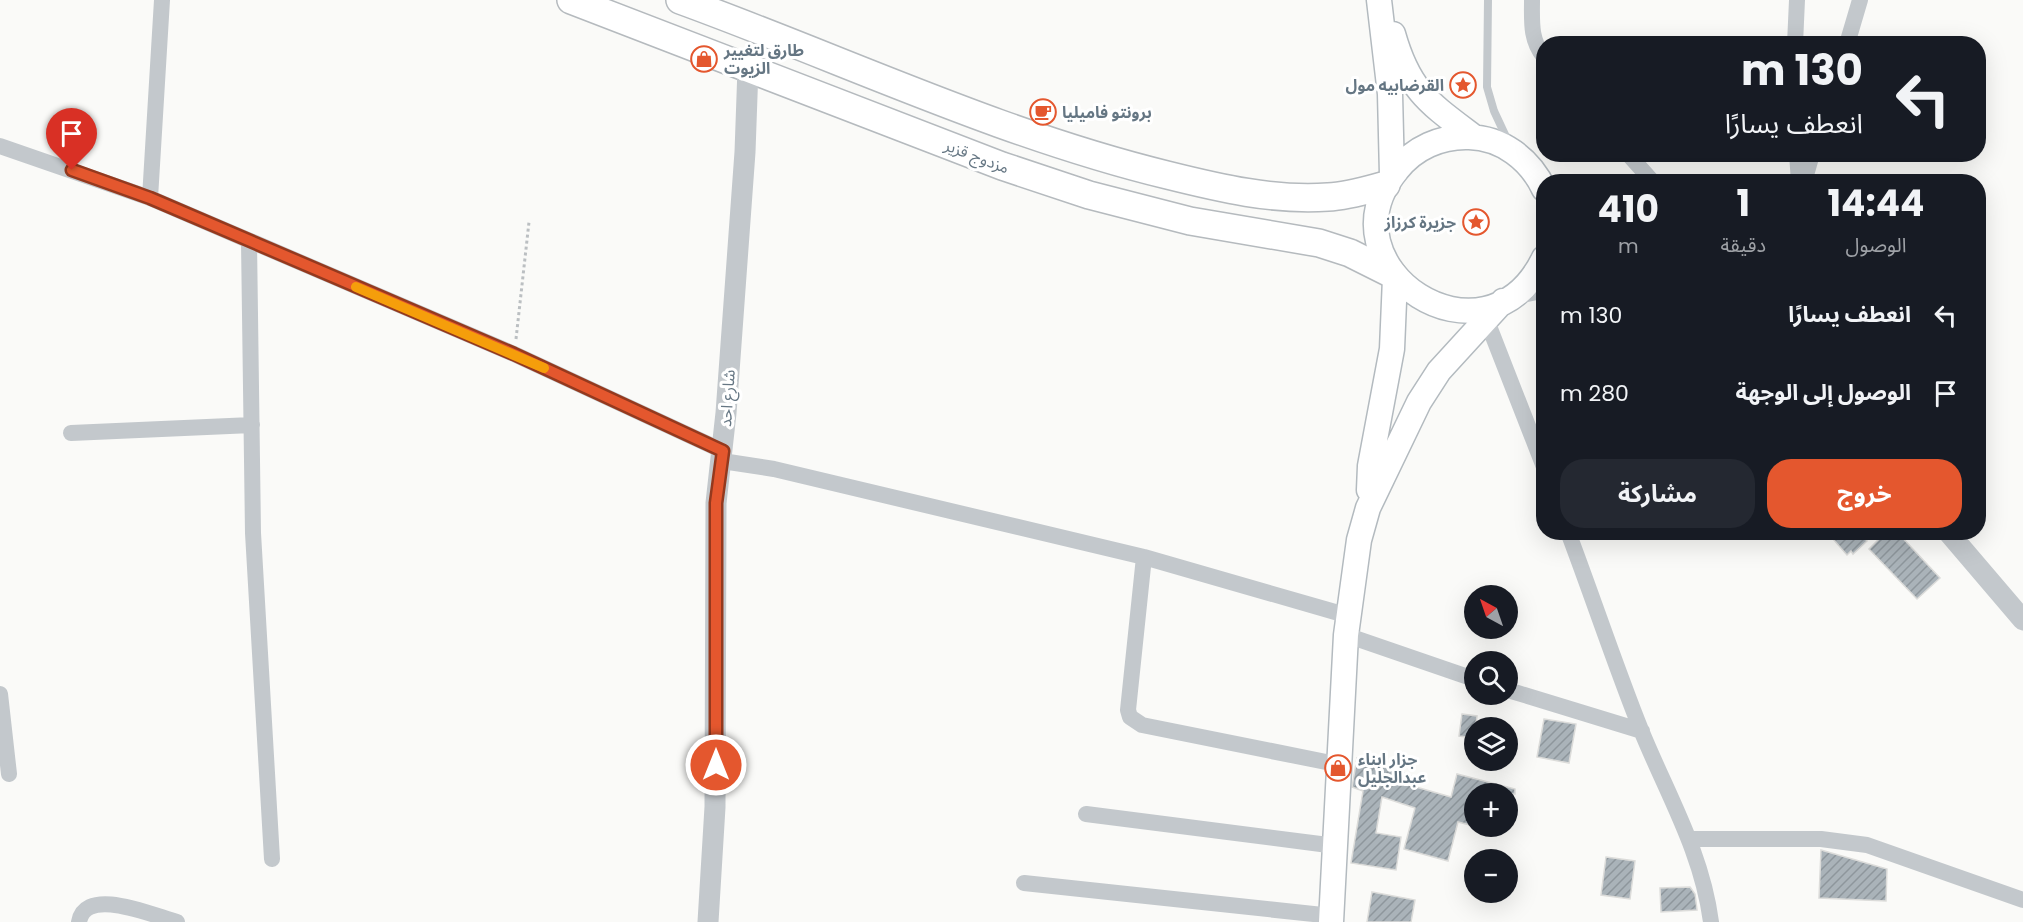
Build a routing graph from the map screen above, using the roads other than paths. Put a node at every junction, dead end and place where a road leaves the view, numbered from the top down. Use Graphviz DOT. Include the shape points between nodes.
graph roads {
  1 [pos="162,0"];
  2 [pos="571,0"];
  3 [pos="670,0"];
  4 [pos="680,0"];
  5 [pos="1382,0"];
  6 [pos="1488,0"];
  7 [pos="1532,0"];
  8 [pos="1797,0"];
  9 [pos="1860,0"];
  10 [pos="723,8"];
  11 [pos="659,32"];
  12 [pos="1795,36"];
  13 [pos="1849,36"];
  14 [pos="1536,43"];
  15 [pos="748,68"];
  16 [pos="1474,137"];
  17 [pos="0,146"];
  18 [pos="1514,153"];
  19 [pos="1635,162"];
  20 [pos="1646,174"];
  21 [pos="1536,175"];
  22 [pos="1389,180"];
  23 [pos="150,198"];
  24 [pos="249,242"];
  25 [pos="1536,270"];
  26 [pos="1394,276"];
  27 [pos="1536,290"];
  28 [pos="1509,298"];
  29 [pos="1487,321"];
  30 [pos="252,425"];
  31 [pos="71,433"];
  32 [pos="1536,447"];
  33 [pos="722,456"];
  34 [pos="1368,508"];
  35 [pos="1571,540"];
  36 [pos="1955,540"];
  37 [pos="1144,557"];
  38 [pos="2023,620"];
  39 [pos="1348,625"];
  40 [pos="1464,675"];
  41 [pos="1518,693"];
  42 [pos="0,694"];
  43 [pos="1642,731"];
  44 [pos="1341,765"];
  45 [pos="9,774"];
  46 [pos="1086,814"];
  47 [pos="1690,839"];
  48 [pos="1336,846"];
  49 [pos="272,859"];
  50 [pos="1024,883"];
  51 [pos="2023,900"];
  52 [pos="1332,919"];
  53 [pos="79,922"];
  54 [pos="177,922"];
  55 [pos="708,922"];
  56 [pos="1711,922"];
  1 -- 23 [label="street"];
  2 -- 11 [label="main road, مزدوج قزير"];
  3 -- 11 [label="main road"];
  4 -- 10 [label="main road"];
  5 -- 16 [label="main road" via="1400,57 1418,93"];
  5 -- 22 [label="main road" via="1389,94"];
  6 -- 18 [label="lane" via="1487,87"];
  7 -- 14 [label="street"];
  8 -- 12 [label="street"];
  9 -- 13 [label="street"];
  10 -- 22 [label="main road" via="1013,130 1103,159 1241,191 1295,198 1329,197"];
  11 -- 15 [label="main road, مزدوج قزير"];
  15 -- 26 [label="main road, مزدوج قزير" via="1002,166 1089,195 1190,221 1319,243 1350,253"];
  15 -- 33 [label="street, شارع احد"];
  16 -- 18 [label="main road"];
  16 -- 22 [label="main road" via="1447,139 1422,148"];
  17 -- 23 [label="street"];
  18 -- 21 [label="main road"];
  19 -- 20 [label="street"];
  22 -- 26 [label="main road" via="1380,203 1378,239"];
  23 -- 24 [label="street"];
  24 -- 30 [label="street"];
  24 -- 33 [label="street" via="514,354"];
  25 -- 28 [label="main road"];
  26 -- 28 [label="main road" via="1426,303 1445,309 1485,308"];
  26 -- 34 [label="main road" via="1392,349 1370,466"];
  27 -- 28 [label="street"];
  28 -- 29 [label="main road"];
  29 -- 32 [label="street"];
  29 -- 34 [label="main road" via="1439,371 1419,402"];
  30 -- 31 [label="street"];
  30 -- 49 [label="street" via="253,533"];
  33 -- 37 [label="street"];
  33 -- 55 [label="street, شارع احد" via="716,503 716,807"];
  34 -- 39 [label="main road" via="1359,540"];
  35 -- 43 [label="street"];
  36 -- 38 [label="street"];
  37 -- 39 [label="street"];
  37 -- 44 [label="street" via="1130,717 1142,725"];
  39 -- 40 [label="street"];
  39 -- 44 [label="main road"];
  41 -- 43 [label="street"];
  42 -- 45 [label="street"];
  43 -- 47 [label="street"];
  44 -- 48 [label="main road"];
  46 -- 48 [label="street"];
  47 -- 51 [label="street" via="1821,839 1867,845"];
  47 -- 56 [label="street" via="1707,892"];
  48 -- 52 [label="main road"];
  50 -- 52 [label="street"];
  53 -- 54 [label="street" via="80,914 96,903 110,903"];
}
